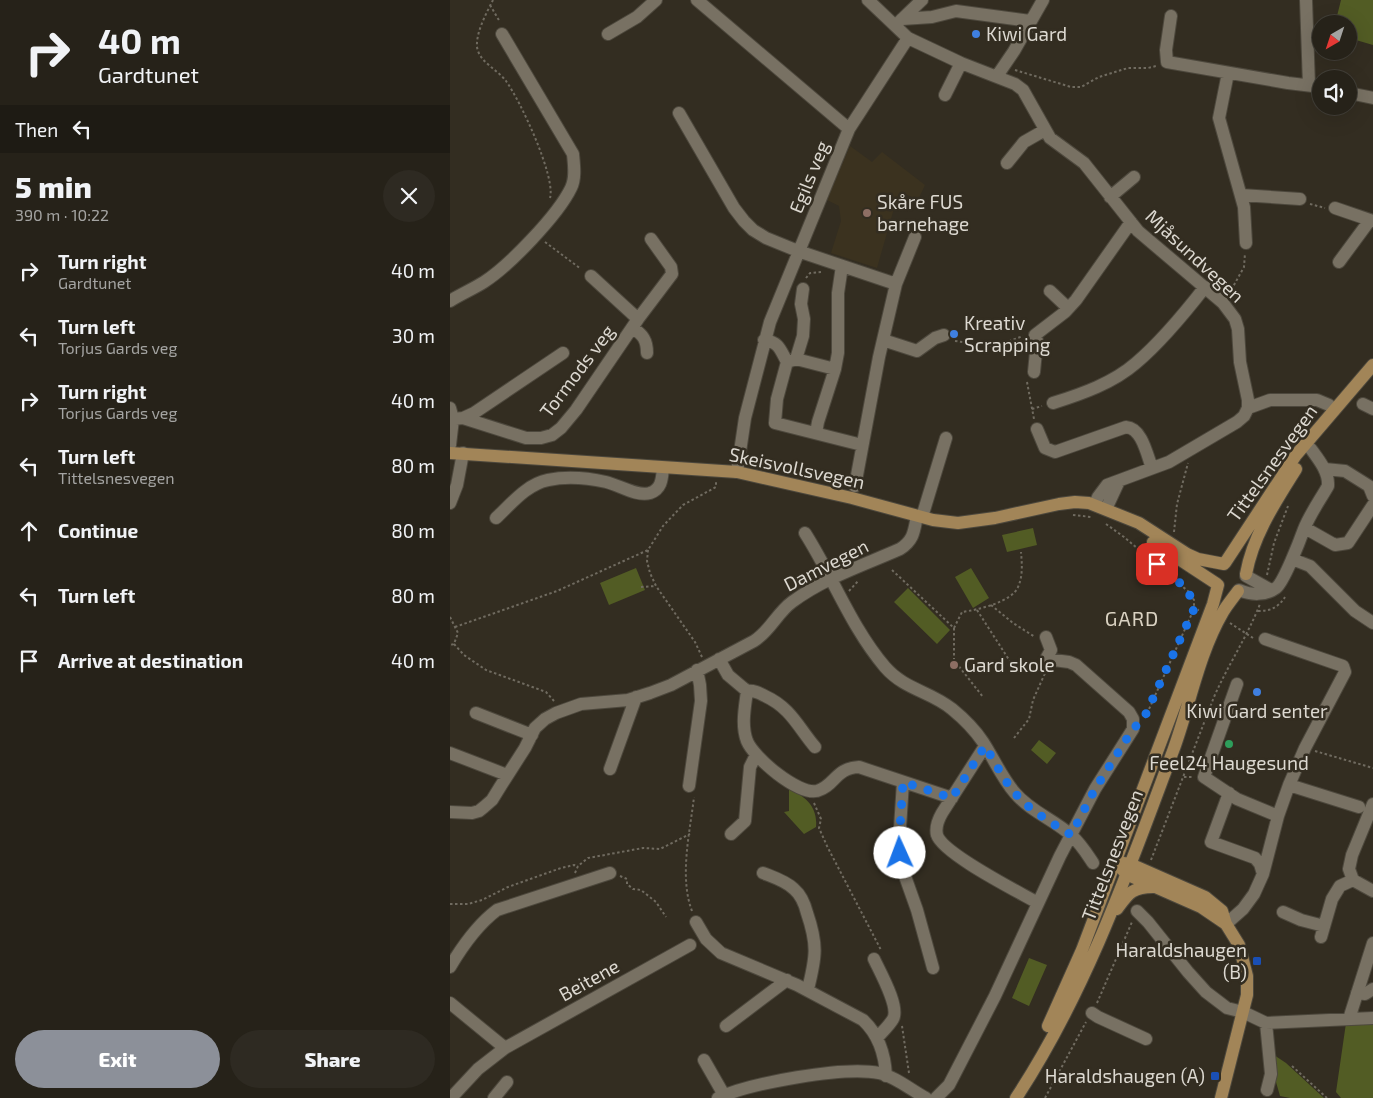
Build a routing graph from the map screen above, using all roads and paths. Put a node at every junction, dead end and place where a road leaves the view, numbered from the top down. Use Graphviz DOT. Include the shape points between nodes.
graph roads {
  1 [pos="492,0"];
  2 [pos="656,0"];
  3 [pos="697,0"];
  4 [pos="922,0"];
  5 [pos="1043,0"];
  6 [pos="1306,0"];
  7 [pos="869,1"];
  8 [pos="490,5"];
  9 [pos="1171,16"];
  10 [pos="1030,20"];
  11 [pos="899,22"];
  12 [pos="608,34"];
  13 [pos="908,38"];
  14 [pos="501,41"];
  15 [pos="1167,62"];
  16 [pos="961,63"];
  17 [pos="1313,70"];
  18 [pos="1000,71"];
  19 [pos="1228,72"];
  20 [pos="1312,86"];
  21 [pos="1357,94"];
  22 [pos="945,95"];
  23 [pos="1373,98"];
  24 [pos="679,113"];
  25 [pos="849,129"];
  26 [pos="1045,130"];
  27 [pos="1007,163"];
  28 [pos="1134,177"];
  29 [pos="1241,194"];
  30 [pos="1110,197"];
  31 [pos="1300,200"];
  32 [pos="548,204"];
  33 [pos="1335,208"];
  34 [pos="1371,221"];
  35 [pos="1131,222"];
  36 [pos="536,234"];
  37 [pos="914,237"];
  38 [pos="651,239"];
  39 [pos="1246,243"];
  40 [pos="798,251"];
  41 [pos="826,261"];
  42 [pos="1338,262"];
  43 [pos="842,266"];
  44 [pos="591,276"];
  45 [pos="896,284"];
  46 [pos="1205,287"];
  47 [pos="803,289"];
  48 [pos="1050,290"];
  49 [pos="450,301"];
  50 [pos="1223,303"];
  51 [pos="1068,308"];
  52 [pos="635,323"];
  53 [pos="944,335"];
  54 [pos="1035,335"];
  55 [pos="764,340"];
  56 [pos="883,340"];
  57 [pos="563,353"];
  58 [pos="647,353"];
  59 [pos="791,360"];
  60 [pos="1373,365"];
  61 [pos="835,369"];
  62 [pos="1034,372"];
  63 [pos="1373,374"];
  64 [pos="1053,402"];
  65 [pos="1329,405"];
  66 [pos="1248,408"];
  67 [pos="455,415"];
  68 [pos="1037,429"];
  69 [pos="816,434"];
  70 [pos="946,438"];
  71 [pos="450,445"];
  72 [pos="862,445"];
  73 [pos="1311,449"];
  74 [pos="450,453"];
  75 [pos="463,453"];
  76 [pos="1186,454"];
  77 [pos="663,468"];
  78 [pos="1152,468"];
  79 [pos="1324,469"];
  80 [pos="737,472"];
  81 [pos="721,480"];
  82 [pos="855,486"];
  83 [pos="1373,496"];
  84 [pos="1291,499"];
  85 [pos="450,503"];
  86 [pos="1373,505"];
  87 [pos="1103,511"];
  88 [pos="1069,515"];
  89 [pos="920,516"];
  90 [pos="496,518"];
  91 [pos="1094,518"];
  92 [pos="1304,528"];
  93 [pos="805,533"];
  94 [pos="1174,533"];
  95 [pos="648,550"];
  96 [pos="1020,552"];
  97 [pos="1292,559"];
  98 [pos="1225,564"];
  99 [pos="892,570"];
  100 [pos="1246,575"];
  101 [pos="862,577"];
  102 [pos="1267,577"];
  103 [pos="830,580"];
  104 [pos="1217,585"];
  105 [pos="656,586"];
  106 [pos="641,587"];
  107 [pos="1271,590"];
  108 [pos="1239,591"];
  109 [pos="1262,600"];
  110 [pos="842,601"];
  111 [pos="991,605"];
  112 [pos="1194,609"];
  113 [pos="977,610"];
  114 [pos="1204,612"];
  115 [pos="450,617"];
  116 [pos="1229,623"];
  117 [pos="1373,623"];
  118 [pos="455,627"];
  119 [pos="954,628"];
  120 [pos="1247,636"];
  121 [pos="1042,637"];
  122 [pos="1264,639"];
  123 [pos="454,644"];
  124 [pos="450,645"];
  125 [pos="719,659"];
  126 [pos="1046,659"];
  127 [pos="700,664"];
  128 [pos="1237,684"];
  129 [pos="746,690"];
  130 [pos="636,697"];
  131 [pos="983,697"];
  132 [pos="476,713"];
  133 [pos="556,713"];
  134 [pos="1133,729"];
  135 [pos="532,735"];
  136 [pos="1014,738"];
  137 [pos="985,746"];
  138 [pos="815,747"];
  139 [pos="1305,748"];
  140 [pos="450,753"];
  141 [pos="756,755"];
  142 [pos="1373,768"];
  143 [pos="610,769"];
  144 [pos="507,776"];
  145 [pos="903,782"];
  146 [pos="1289,785"];
  147 [pos="692,790"];
  148 [pos="808,791"];
  149 [pos="1229,793"];
  150 [pos="952,798"];
  151 [pos="1373,804"];
  152 [pos="1360,807"];
  153 [pos="450,812"];
  154 [pos="1278,816"];
  155 [pos="690,834"];
  156 [pos="731,834"];
  157 [pos="1071,835"];
  158 [pos="1151,860"];
  159 [pos="1116,862"];
  160 [pos="1093,863"];
  161 [pos="578,866"];
  162 [pos="1128,869"];
  163 [pos="610,873"];
  164 [pos="763,873"];
  165 [pos="1263,874"];
  166 [pos="1353,880"];
  167 [pos="574,885"];
  168 [pos="1154,887"];
  169 [pos="1373,891"];
  170 [pos="1038,903"];
  171 [pos="450,904"];
  172 [pos="1137,911"];
  173 [pos="1282,912"];
  174 [pos="666,917"];
  175 [pos="1107,921"];
  176 [pos="696,922"];
  177 [pos="1226,924"];
  178 [pos="1373,943"];
  179 [pos="690,945"];
  180 [pos="878,955"];
  181 [pos="450,967"];
  182 [pos="933,968"];
  183 [pos="787,980"];
  184 [pos="1373,989"];
  185 [pos="808,990"];
  186 [pos="1357,993"];
  187 [pos="450,1003"];
  188 [pos="1243,1012"];
  189 [pos="1092,1013"];
  190 [pos="1373,1018"];
  191 [pos="1349,1019"];
  192 [pos="1266,1023"];
  193 [pos="726,1026"];
  194 [pos="902,1026"];
  195 [pos="877,1038"];
  196 [pos="1146,1039"];
  197 [pos="505,1048"];
  198 [pos="704,1060"];
  199 [pos="1292,1066"];
  200 [pos="886,1076"];
  201 [pos="507,1082"];
  202 [pos="910,1090"];
  203 [pos="1267,1090"];
  204 [pos="1047,1094"];
  205 [pos="721,1096"];
  206 [pos="451,1098"];
  207 [pos="494,1098"];
  208 [pos="926,1098"];
  209 [pos="936,1098"];
  210 [pos="1015,1098"];
  211 [pos="1041,1098"];
  212 [pos="1045,1098"];
  213 [pos="1221,1098"];
  214 [pos="1327,1098"];
  1 -- 8 [label="path"];
  2 -- 12 [label="street" via="637,17"];
  3 -- 25 [label="street"];
  4 -- 11 [label="street"];
  5 -- 10 [label="street"];
  6 -- 17 [label="street"];
  7 -- 11 [label="street, Mjåsundvegen"];
  8 -- 14 [label="path" via="501,24"];
  8 -- 32 [label="path" via="481,27 477,46 479,55 506,80 525,112 550,184"];
  9 -- 15 [label="street"];
  10 -- 11 [label="street" via="956,11"];
  10 -- 18 [label="street"];
  11 -- 13 [label="street, Mjåsundvegen"];
  13 -- 16 [label="street, Mjåsundvegen"];
  13 -- 25 [label="street, Egils veg"];
  14 -- 36 [label="street" via="565,138 572,154 571,187 556,212"];
  15 -- 18 [label="path" via="1148,68 1128,68 1099,77 1081,87"];
  15 -- 19 [label="street"];
  16 -- 18 [label="street, Mjåsundvegen"];
  16 -- 22 [label="street"];
  18 -- 26 [label="street, Mjåsundvegen" via="1023,90"];
  19 -- 20 [label="street"];
  19 -- 29 [label="street" via="1219,118"];
  21 -- 23 [label="street"];
  24 -- 40 [label="street" via="744,222 766,238"];
  25 -- 40 [label="street, Egils veg"];
  26 -- 27 [label="street" via="1024,142"];
  26 -- 30 [label="street, Mjåsundvegen" via="1050,138 1084,163"];
  28 -- 30 [label="street"];
  29 -- 31 [label="street"];
  29 -- 39 [label="street"];
  30 -- 35 [label="street, Mjåsundvegen"];
  31 -- 33 [label="path"];
  33 -- 34 [label="street"];
  34 -- 42 [label="street"];
  35 -- 46 [label="street, Mjåsundvegen"];
  35 -- 51 [label="street"];
  36 -- 44 [label="path"];
  36 -- 49 [label="street" via="496,274"];
  37 -- 45 [label="street"];
  38 -- 52 [label="street, Tormods veg" via="671,267 672,274"];
  39 -- 50 [label="path" via="1244,267"];
  40 -- 41 [label="street"];
  40 -- 55 [label="street, Egils veg"];
  41 -- 43 [label="street"];
  41 -- 47 [label="path" via="821,272 807,274"];
  43 -- 45 [label="street"];
  43 -- 61 [label="street"];
  44 -- 52 [label="street, Tormods veg"];
  45 -- 56 [label="street"];
  46 -- 50 [label="street, Mjåsundvegen"];
  46 -- 64 [label="street" via="1164,336 1135,364 1089,390"];
  47 -- 59 [label="street" via="802,336"];
  48 -- 51 [label="street"];
  50 -- 66 [label="street, Mjåsundvegen" via="1238,329"];
  51 -- 54 [label="street"];
  52 -- 58 [label="street, Tormods veg" via="644,337"];
  52 -- 67 [label="street, Tormods veg" via="576,410 552,435 526,438"];
  53 -- 54 [label="path" via="953,340 989,346"];
  53 -- 56 [label="street" via="917,351"];
  54 -- 62 [label="street"];
  55 -- 59 [label="street" via="773,341"];
  55 -- 80 [label="street, Egils veg" via="745,418"];
  56 -- 72 [label="street"];
  57 -- 67 [label="street, Tormods veg" via="484,407"];
  59 -- 61 [label="street"];
  59 -- 69 [label="street" via="777,399 775,424"];
  60 -- 98 [label="main road, Tittelsnesvegen" via="1296,456"];
  61 -- 69 [label="street"];
  63 -- 73 [label="main road, Tittelsnesvegen"];
  65 -- 66 [label="street" via="1317,400 1270,400"];
  66 -- 76 [label="street" via="1238,422"];
  67 -- 71 [label="street"];
  68 -- 78 [label="street" via="1045,448 1055,452 1131,428 1138,434"];
  69 -- 72 [label="street"];
  70 -- 89 [label="street"];
  72 -- 82 [label="street"];
  73 -- 79 [label="street"];
  73 -- 100 [label="main road, Tittelsnesvegen" via="1261,530"];
  74 -- 75 [label="main road, Skeisvollsvegen"];
  75 -- 77 [label="main road, Skeisvollsvegen"];
  75 -- 85 [label="street"];
  76 -- 78 [label="street"];
  76 -- 94 [label="path" via="1189,464 1177,504"];
  77 -- 80 [label="main road, Skeisvollsvegen"];
  77 -- 90 [label="street" via="660,486 649,494 592,480 548,480 526,490"];
  78 -- 87 [label="street" via="1119,480"];
  79 -- 83 [label="street" via="1346,471 1370,486"];
  79 -- 92 [label="street" via="1329,479 1328,486"];
  80 -- 89 [label="main road, Skeisvollsvegen"];
  81 -- 95 [label="path" via="715,480 716,487 683,504 662,526"];
  84 -- 102 [label="path" via="1274,543"];
  86 -- 92 [label="street" via="1348,543 1335,545"];
  87 -- 89 [label="main road, Skeisvollsvegen" via="1076,502 972,522 944,522"];
  87 -- 98 [label="main road, Skeisvollsvegen" via="1139,523 1187,554"];
  87 -- 104 [label="main road"];
  87 -- 112 [label="path" via="1124,536 1189,592 1194,600"];
  88 -- 91 [label="path"];
  89 -- 103 [label="street, Damvegen" via="913,538 907,545"];
  92 -- 97 [label="street"];
  93 -- 103 [label="street"];
  95 -- 105 [label="path" via="647,561"];
  95 -- 118 [label="path" via="557,591"];
  96 -- 111 [label="path" via="1022,570 1018,589"];
  97 -- 107 [label="street" via="1282,580"];
  97 -- 117 [label="street" via="1310,566 1355,612"];
  98 -- 100 [label="main road" via="1240,565"];
  98 -- 104 [label="main road" via="1216,573"];
  99 -- 119 [label="path"];
  100 -- 107 [label="street"];
  100 -- 108 [label="main road" via="1244,586"];
  101 -- 110 [label="path"];
  103 -- 110 [label="street"];
  103 -- 125 [label="street, Damvegen" via="793,601 762,636"];
  104 -- 108 [label="main road" via="1227,592"];
  104 -- 159 [label="main road, Tittelsnesvegen" via="1213,604"];
  105 -- 106 [label="path"];
  105 -- 127 [label="path" via="695,642"];
  107 -- 108 [label="street" via="1258,594"];
  108 -- 162 [label="main road, Tittelsnesvegen" via="1224,611 1208,644 1181,729"];
  109 -- 120 [label="path"];
  110 -- 137 [label="street" via="884,666 905,684 951,709"];
  111 -- 113 [label="path"];
  111 -- 121 [label="path" via="1013,623"];
  112 -- 114 [label="path"];
  112 -- 134 [label="path" via="1144,718"];
  113 -- 119 [label="path" via="962,612"];
  113 -- 126 [label="path" via="1013,666"];
  115 -- 118 [label="path"];
  116 -- 120 [label="path"];
  118 -- 123 [label="path" via="458,633"];
  119 -- 131 [label="path" via="954,660"];
  120 -- 122 [label="path"];
  120 -- 158 [label="path" via="1222,677"];
  121 -- 126 [label="street" via="1051,650"];
  122 -- 139 [label="street" via="1343,666 1345,672"];
  123 -- 124 [label="path"];
  123 -- 133 [label="path" via="464,656 486,670 546,692 554,701"];
  125 -- 127 [label="street, Damvegen"];
  125 -- 129 [label="street" via="728,674"];
  126 -- 134 [label="street" via="1068,662 1082,670 1129,712"];
  126 -- 136 [label="path" via="1046,674 1033,700 1029,719"];
  127 -- 130 [label="street, Damvegen" via="670,685"];
  127 -- 147 [label="street" via="701,701"];
  128 -- 149 [label="street" via="1204,777"];
  129 -- 138 [label="street" via="753,690 782,705"];
  129 -- 141 [label="street" via="744,731"];
  130 -- 133 [label="street, Damvegen" via="581,704"];
  130 -- 143 [label="street"];
  132 -- 135 [label="street"];
  133 -- 135 [label="street, Damvegen" via="540,723"];
  134 -- 157 [label="street, Tittelsnesvegen" via="1095,789"];
  135 -- 144 [label="street, Damvegen"];
  137 -- 150 [label="street"];
  137 -- 157 [label="street" via="1008,785 1022,801"];
  139 -- 142 [label="path"];
  139 -- 146 [label="street"];
  140 -- 144 [label="street"];
  141 -- 148 [label="street" via="791,784"];
  141 -- 156 [label="street" via="750,767 744,821"];
  144 -- 153 [label="street, Damvegen" via="492,800 479,811"];
  145 -- 148 [label="street" via="859,767 843,770 826,786"];
  145 -- 150 [label="street"];
  145 -- 182 [label="street" via="901,865"];
  146 -- 152 [label="street"];
  146 -- 154 [label="street"];
  147 -- 155 [label="path"];
  148 -- 180 [label="path" via="821,818 819,828"];
  149 -- 154 [label="street"];
  149 -- 165 [label="street" via="1211,842 1255,858"];
  150 -- 170 [label="street" via="936,825 942,844"];
  151 -- 166 [label="street" via="1352,855 1349,868"];
  154 -- 165 [label="street"];
  155 -- 161 [label="path" via="660,849 643,848 588,858"];
  155 -- 176 [label="path" via="685,871"];
  157 -- 160 [label="street"];
  157 -- 170 [label="street, Tittelsnesvegen"];
  159 -- 162 [label="main road"];
  159 -- 210 [label="main road, Tittelsnesvegen" via="1068,982"];
  161 -- 167 [label="path"];
  161 -- 171 [label="path" via="508,887 475,902"];
  162 -- 168 [label="main road"];
  162 -- 175 [label="main road, Tittelsnesvegen"];
  162 -- 177 [label="main road" via="1205,897 1222,911"];
  163 -- 167 [label="street"];
  163 -- 174 [label="path" via="627,879 633,889 641,890 656,902"];
  164 -- 185 [label="street" via="795,889 804,904 816,948"];
  165 -- 177 [label="street" via="1243,909"];
  166 -- 169 [label="street"];
  166 -- 173 [label="street" via="1340,886 1332,899 1323,931"];
  167 -- 181 [label="street" via="497,910 483,920"];
  168 -- 175 [label="main road" via="1141,887 1130,893"];
  168 -- 177 [label="main road" via="1202,907"];
  170 -- 209 [label="street, Tittelsnesvegen" via="966,1053 949,1085"];
  172 -- 188 [label="street" via="1206,992 1228,1008"];
  172 -- 189 [label="path"];
  175 -- 210 [label="main road, Tittelsnesvegen" via="1064,1014 1030,1078"];
  176 -- 183 [label="street" via="706,939 721,954"];
  177 -- 188 [label="main road" via="1244,957 1247,995"];
  178 -- 186 [label="street"];
  179 -- 197 [label="street, Beitene"];
  180 -- 195 [label="street" via="895,1013"];
  183 -- 185 [label="street"];
  183 -- 193 [label="street"];
  184 -- 186 [label="street" via="1365,994"];
  185 -- 195 [label="street" via="863,1020"];
  186 -- 191 [label="street"];
  187 -- 197 [label="street"];
  188 -- 192 [label="street"];
  188 -- 213 [label="main road"];
  189 -- 196 [label="street"];
  189 -- 204 [label="path"];
  190 -- 191 [label="street"];
  191 -- 192 [label="street"];
  192 -- 203 [label="street" via="1271,1074"];
  194 -- 202 [label="path"];
  195 -- 200 [label="street" via="883,1051"];
  197 -- 206 [label="street, Beitene" via="478,1069"];
  198 -- 205 [label="street"];
  199 -- 214 [label="path"];
  200 -- 202 [label="street"];
  200 -- 205 [label="street" via="857,1071 805,1076"];
  201 -- 207 [label="street"];
  202 -- 208 [label="street"];
  204 -- 211 [label="path"];
  204 -- 212 [label="path"];
}
